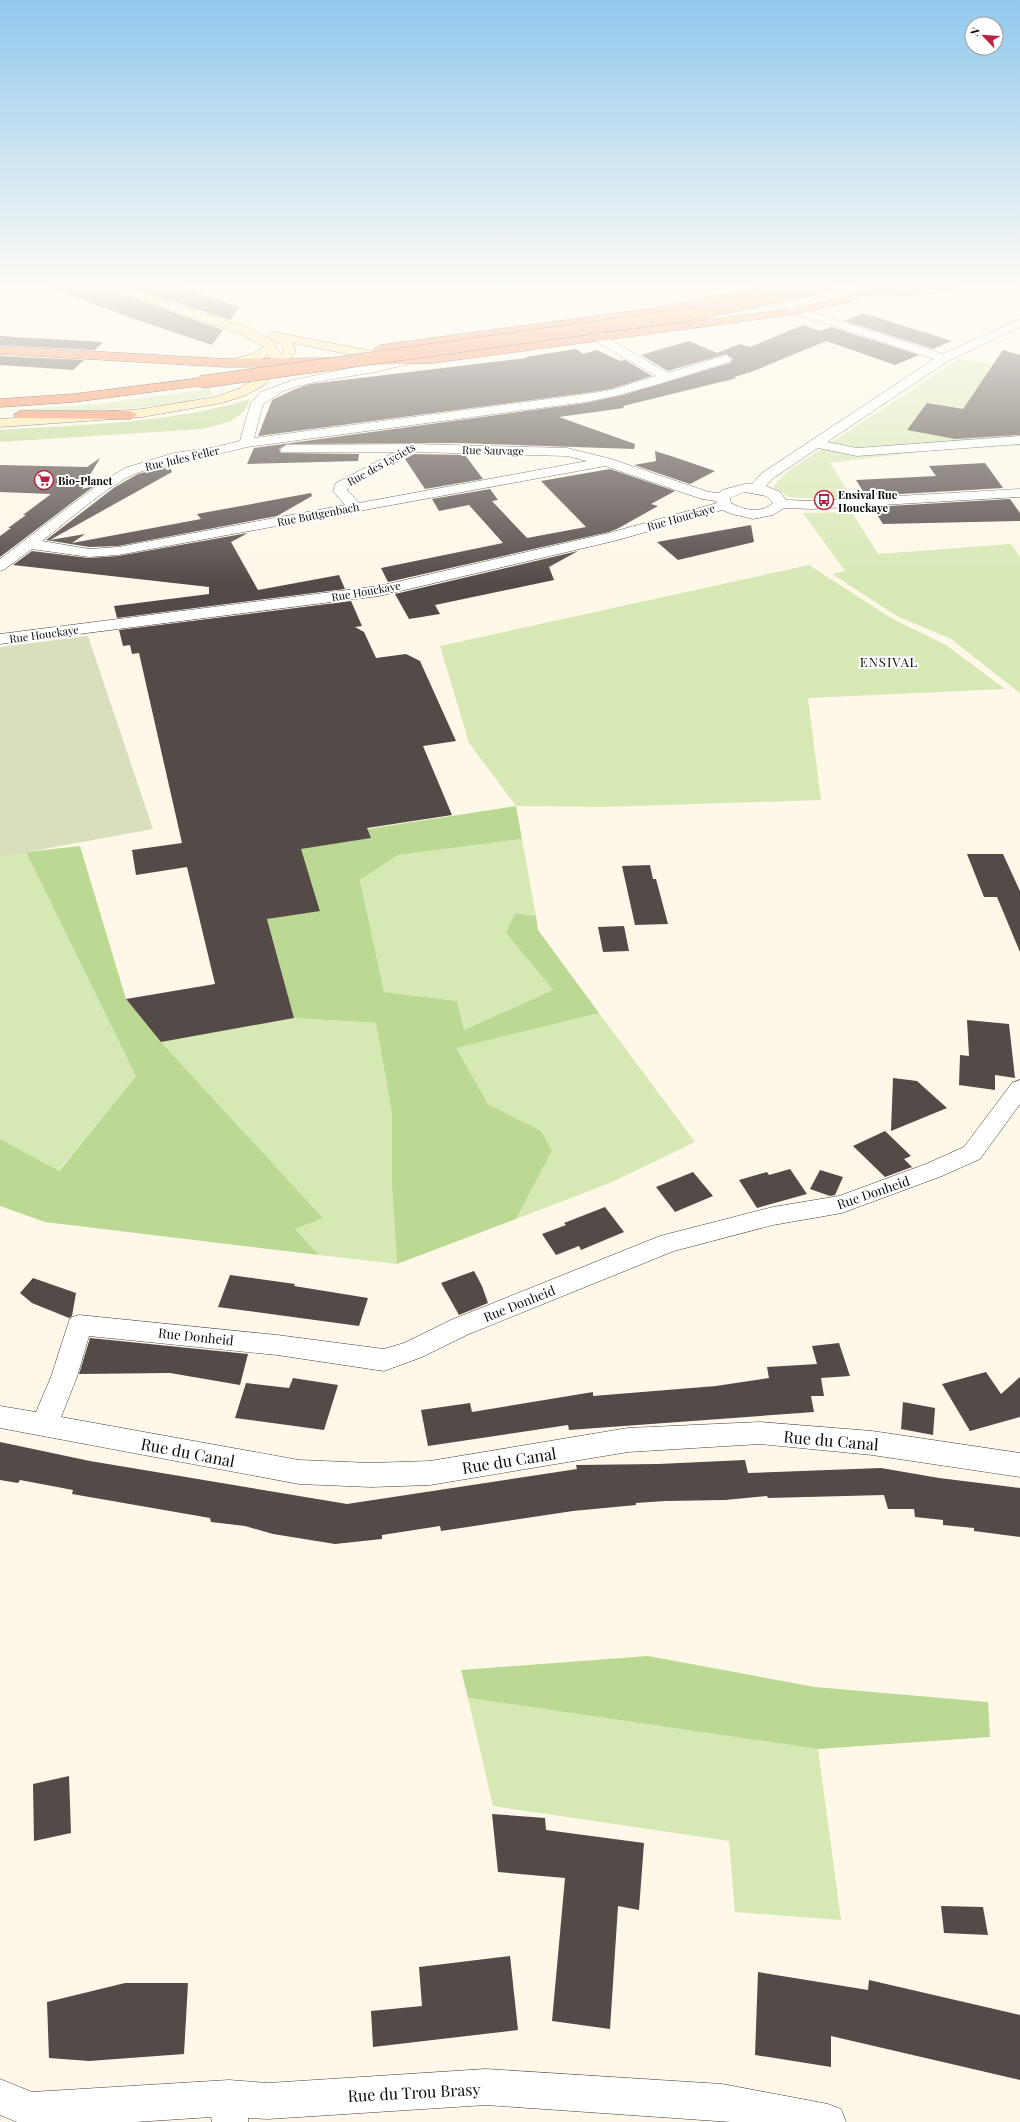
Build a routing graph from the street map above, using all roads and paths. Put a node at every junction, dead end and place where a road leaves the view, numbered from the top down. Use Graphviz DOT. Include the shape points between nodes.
graph roads {
  1 [pos="118,385"];
  2 [pos="154,385"];
  3 [pos="254,385"];
  4 [pos="291,385"];
  5 [pos="641,385"];
  6 [pos="904,385"];
  7 [pos="0,393"];
  8 [pos="0,403"];
  9 [pos="463,414"];
  10 [pos="0,415"];
  11 [pos="130,415"];
  12 [pos="0,423"];
  13 [pos="1020,440"];
  14 [pos="817,444"];
  15 [pos="251,446"];
  16 [pos="412,448"];
  17 [pos="606,462"];
  18 [pos="756,489"];
  19 [pos="1020,493"];
  20 [pos="723,501"];
  21 [pos="780,504"];
  22 [pos="354,507"];
  23 [pos="29,544"];
  24 [pos="0,566"];
  25 [pos="0,639"];
  26 [pos="1020,1088"];
  27 [pos="0,1417"];
  28 [pos="44,1424"];
  29 [pos="1020,1465"];
  30 [pos="0,2097"];
  31 [pos="230,2110"];
  32 [pos="828,2122"];
  1 -- 7 [label="highway"];
  2 -- 8 [label="highway" via="74,398"];
  3 -- 11 [label="street" via="233,396 200,405"];
  4 -- 15 [label="street" via="256,402 254,416 246,434"];
  5 -- 9 [label="street" via="606,394"];
  6 -- 14 [label="street"];
  9 -- 15 [label="street"];
  9 -- 16 [label="street, Rue des Lyciets"];
  10 -- 11 [label="highway"];
  11 -- 12 [label="street"];
  13 -- 14 [label="street" via="857,452"];
  14 -- 18 [label="street" via="767,476"];
  15 -- 16 [label="street, Rue Sauvage"];
  15 -- 23 [label="street, Rue Jules Feller" via="174,457 130,471 104,487"];
  16 -- 17 [label="street, Rue Sauvage" via="547,450 567,452"];
  16 -- 22 [label="street, Rue des Lyciets" via="342,486 340,491"];
  17 -- 20 [label="street, Rue Sauvage"];
  17 -- 22 [label="street, Rue Buttgenbach"];
  18 -- 20 [label="street, Rue Houckaye" via="735,490"];
  18 -- 21 [label="street" via="775,495"];
  19 -- 21 [label="street" via="812,505"];
  20 -- 21 [label="street" via="739,512 760,514 770,512"];
  20 -- 25 [label="street, Rue Houckaye" via="613,537 379,591"];
  22 -- 23 [label="street, Rue Buttgenbach" via="103,553"];
  23 -- 24 [label="street, Rue Jules Feller"];
  26 -- 28 [label="street, Rue Donheid" via="972,1153 934,1170 842,1204 773,1216 669,1243 384,1360 277,1344 79,1325 64,1377"];
  27 -- 28 [label="street, Rue du Canal"];
  28 -- 29 [label="street, Rue du Canal" via="299,1472 320,1473 430,1473 628,1440 760,1433 872,1443"];
  30 -- 31 [label="street, Rue du Trou Brasy" via="32,2110"];
  31 -- 32 [label="street, Rue du Trou Brasy" via="268,2101 486,2087 722,2102"];
}
